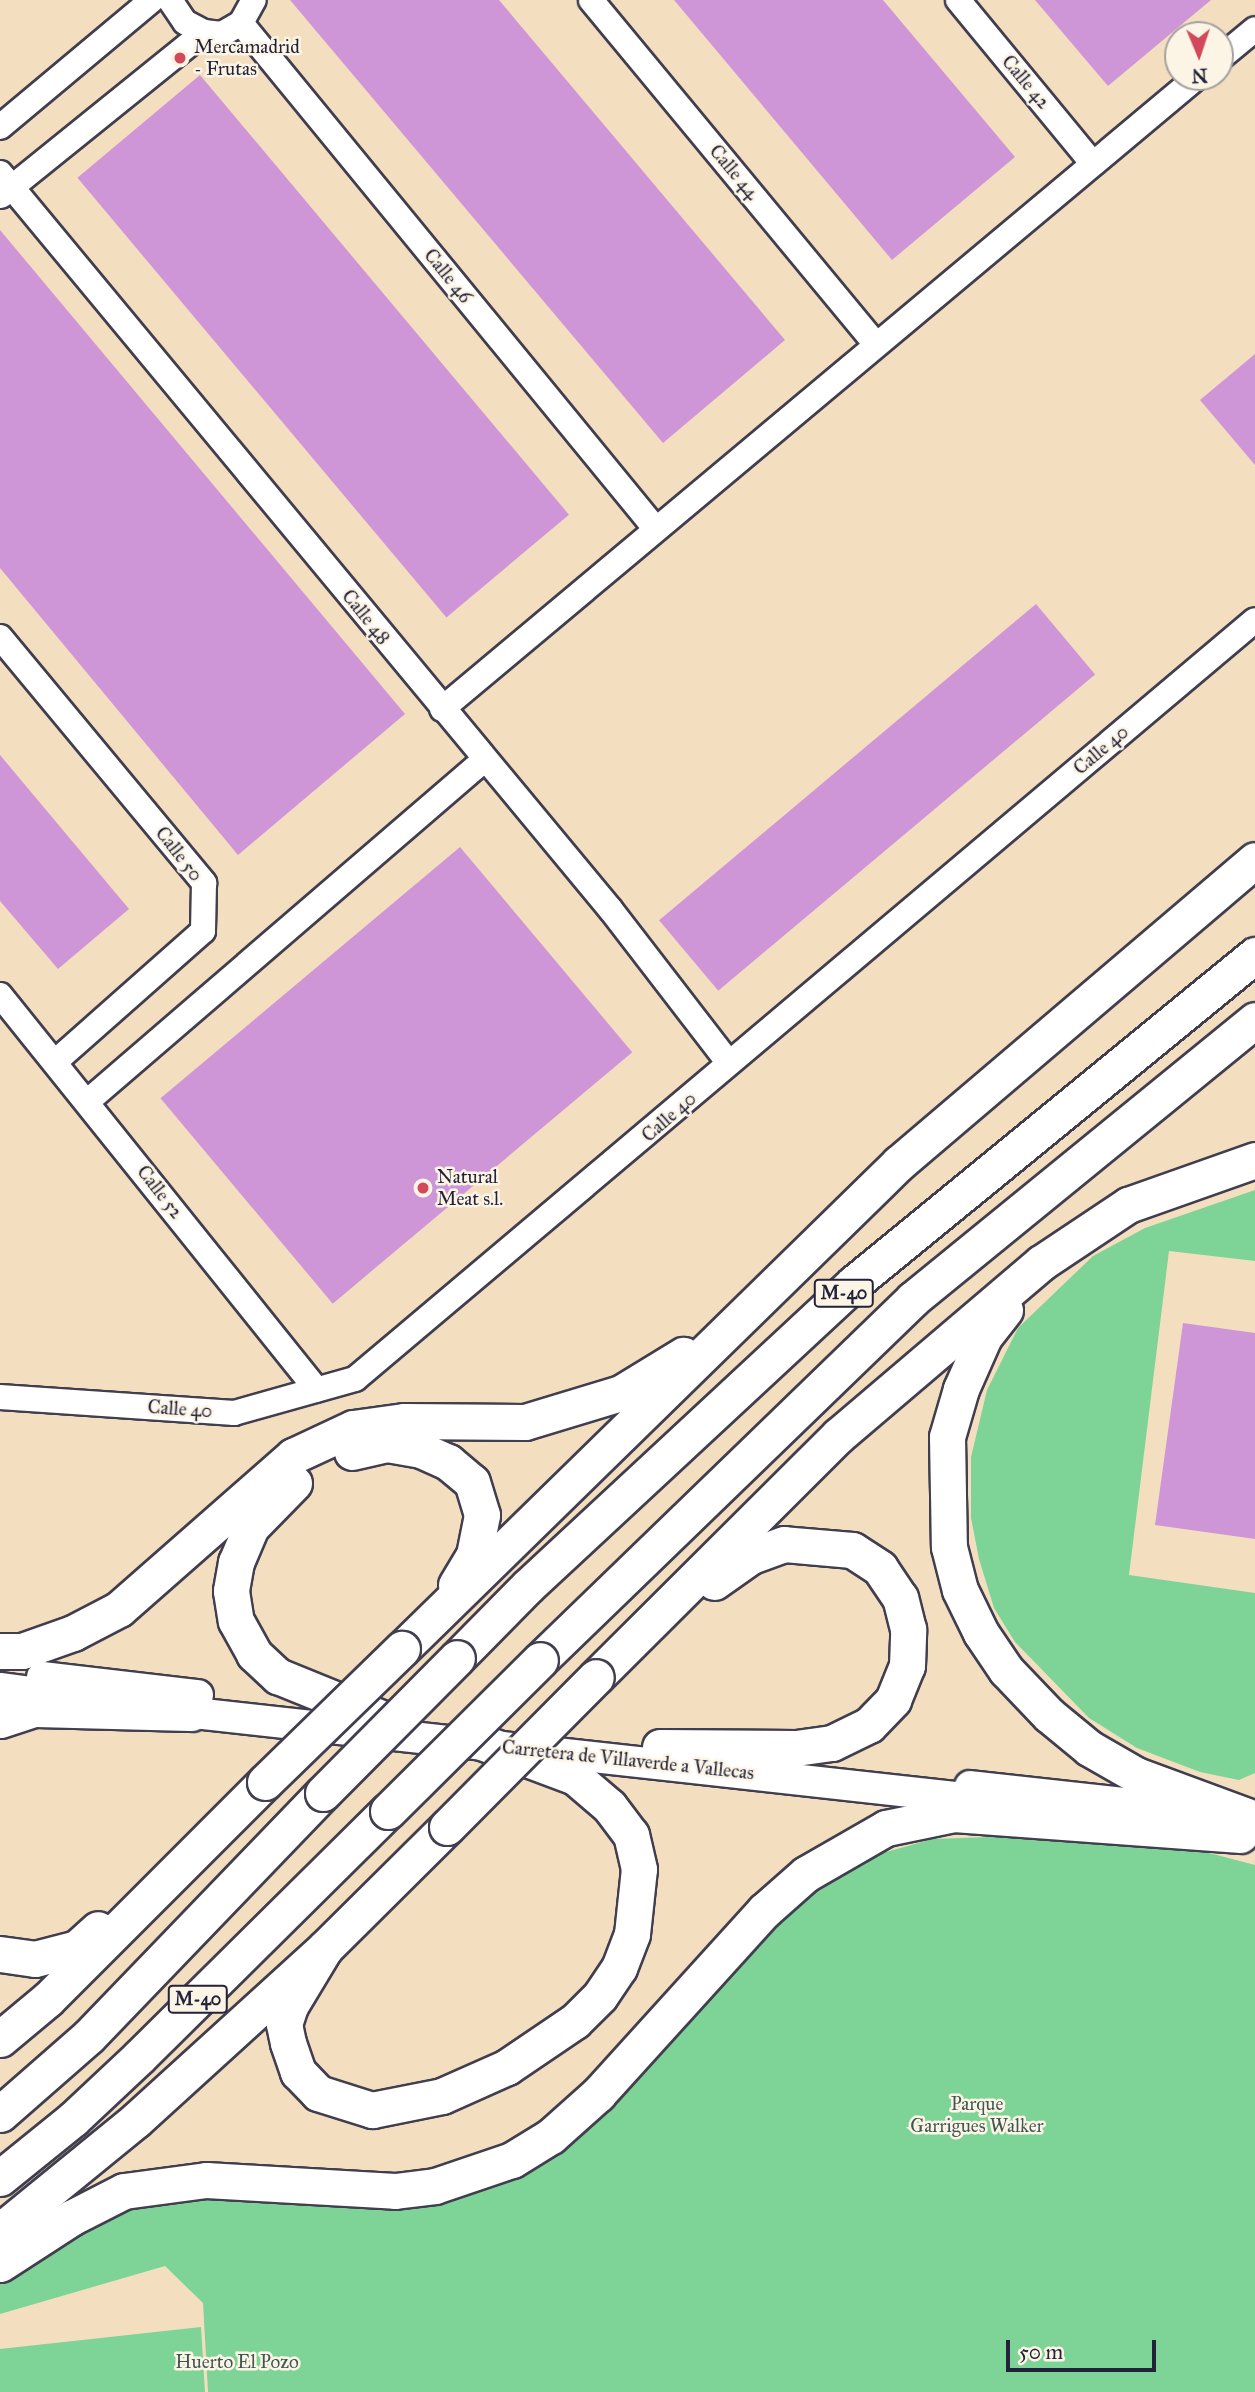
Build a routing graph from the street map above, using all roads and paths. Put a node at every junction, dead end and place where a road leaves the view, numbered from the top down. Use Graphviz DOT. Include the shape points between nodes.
graph roads {
  1 [pos="152,0"];
  2 [pos="170,0"];
  3 [pos="254,0"];
  4 [pos="591,0"];
  5 [pos="958,0"];
  6 [pos="241,23"];
  7 [pos="1255,29"];
  8 [pos="204,32"];
  9 [pos="1234,46"];
  10 [pos="1180,91"];
  11 [pos="0,127"];
  12 [pos="1093,164"];
  13 [pos="4,185"];
  14 [pos="876,345"];
  15 [pos="655,528"];
  16 [pos="1255,620"];
  17 [pos="0,637"];
  18 [pos="442,709"];
  19 [pos="484,760"];
  20 [pos="1255,860"];
  21 [pos="1255,955"];
  22 [pos="0,995"];
  23 [pos="1255,1020"];
  24 [pos="56,1061"];
  25 [pos="729,1063"];
  26 [pos="88,1101"];
  27 [pos="1255,1160"];
  28 [pos="1041,1264"];
  29 [pos="731,1326"];
  30 [pos="317,1390"];
  31 [pos="0,1397"];
  32 [pos="432,1622"];
  33 [pos="634,1639"];
  34 [pos="0,1651"];
  35 [pos="0,1672"];
  36 [pos="0,1688"];
  37 [pos="191,1713"];
  38 [pos="379,1717"];
  39 [pos="0,1720"];
  40 [pos="484,1743"];
  41 [pos="660,1747"];
  42 [pos="1250,1829"];
  43 [pos="209,1838"];
  44 [pos="325,1948"];
  45 [pos="0,1954"];
  46 [pos="0,2039"];
  47 [pos="0,2115"];
  48 [pos="0,2178"];
  49 [pos="0,2231"];
  50 [pos="0,2264"];
  1 -- 11 [label="street"];
  2 -- 8 [label="street" via="185,22"];
  3 -- 6 [label="street"];
  4 -- 14 [label="street, Calle 44"];
  5 -- 12 [label="street, Calle 42"];
  6 -- 8 [label="street" via="222,34"];
  6 -- 15 [label="street, Calle 46"];
  7 -- 9 [label="street"];
  8 -- 13 [label="street"];
  10 -- 12 [label="street"];
  12 -- 14 [label="street"];
  13 -- 18 [label="street, Calle 48"];
  14 -- 15 [label="street"];
  15 -- 18 [label="street"];
  16 -- 25 [label="street, Calle 40"];
  17 -- 24 [label="street, Calle 50" via="204,883 203,931"];
  18 -- 19 [label="street, Calle 48"];
  19 -- 25 [label="street, Calle 48" via="611,910"];
  19 -- 26 [label="street"];
  20 -- 29 [label="highway" via="899,1163"];
  21 -- 47 [label="highway, M-40, bridge" via="853,1283 528,1586 89,2036"];
  22 -- 24 [label="street, Calle 52"];
  23 -- 48 [label="highway, M-40, bridge" via="914,1298 139,2057"];
  24 -- 26 [label="street, Calle 52"];
  25 -- 30 [label="street, Calle 40" via="379,1361 355,1379"];
  26 -- 30 [label="street, Calle 52"];
  27 -- 28 [label="highway" via="1128,1205"];
  28 -- 33 [label="highway" via="839,1435"];
  28 -- 42 [label="highway" via="984,1338 961,1389 947,1437 949,1547 960,1590 1006,1670 1089,1748"];
  29 -- 32 [label="highway"];
  29 -- 34 [label="highway" via="621,1392 525,1422 404,1421 353,1428 293,1456 119,1609 22,1651"];
  30 -- 31 [label="street, Calle 40" via="234,1413"];
  32 -- 38 [label="highway" via="474,1555 482,1516 472,1482 448,1462 421,1450 387,1444 348,1453 307,1472 251,1527 236,1562 231,1591 236,1621 254,1654 278,1676"];
  32 -- 43 [label="highway, bridge"];
  33 -- 41 [label="highway" via="751,1556 784,1544 852,1550 880,1568 901,1598 908,1629 907,1666 893,1700 869,1725 832,1743 796,1748"];
  33 -- 44 [label="highway, bridge"];
  35 -- 38 [label="main road, Carretera de Villaverde a Vallecas"];
  36 -- 37 [label="main road, Carretera de Villaverde a Vallecas"];
  37 -- 39 [label="highway" via="34,1709"];
  37 -- 40 [label="main road, Carretera de Villaverde a Vallecas"];
  38 -- 41 [label="main road, Carretera de Villaverde a Vallecas"];
  40 -- 42 [label="main road, Carretera de Villaverde a Vallecas"];
  40 -- 44 [label="highway" via="575,1777 609,1806 631,1835 639,1869 632,1934 619,1968 600,1996 575,2021 507,2067 442,2096 406,2106 362,2108 318,2093 298,2072 288,2043 284,2024 290,2006"];
  41 -- 42 [label="main road, Carretera de Villaverde a Vallecas"];
  42 -- 50 [label="highway" via="954,1814 886,1828 806,1874 764,1910 598,2094 551,2136 512,2160 435,2186 395,2191 206,2180 124,2191 71,2218"];
  43 -- 45 [label="highway" via="160,1873 77,1948 35,1959"];
  43 -- 46 [label="highway" via="47,1999"];
  44 -- 49 [label="highway" via="136,2120"];
}
